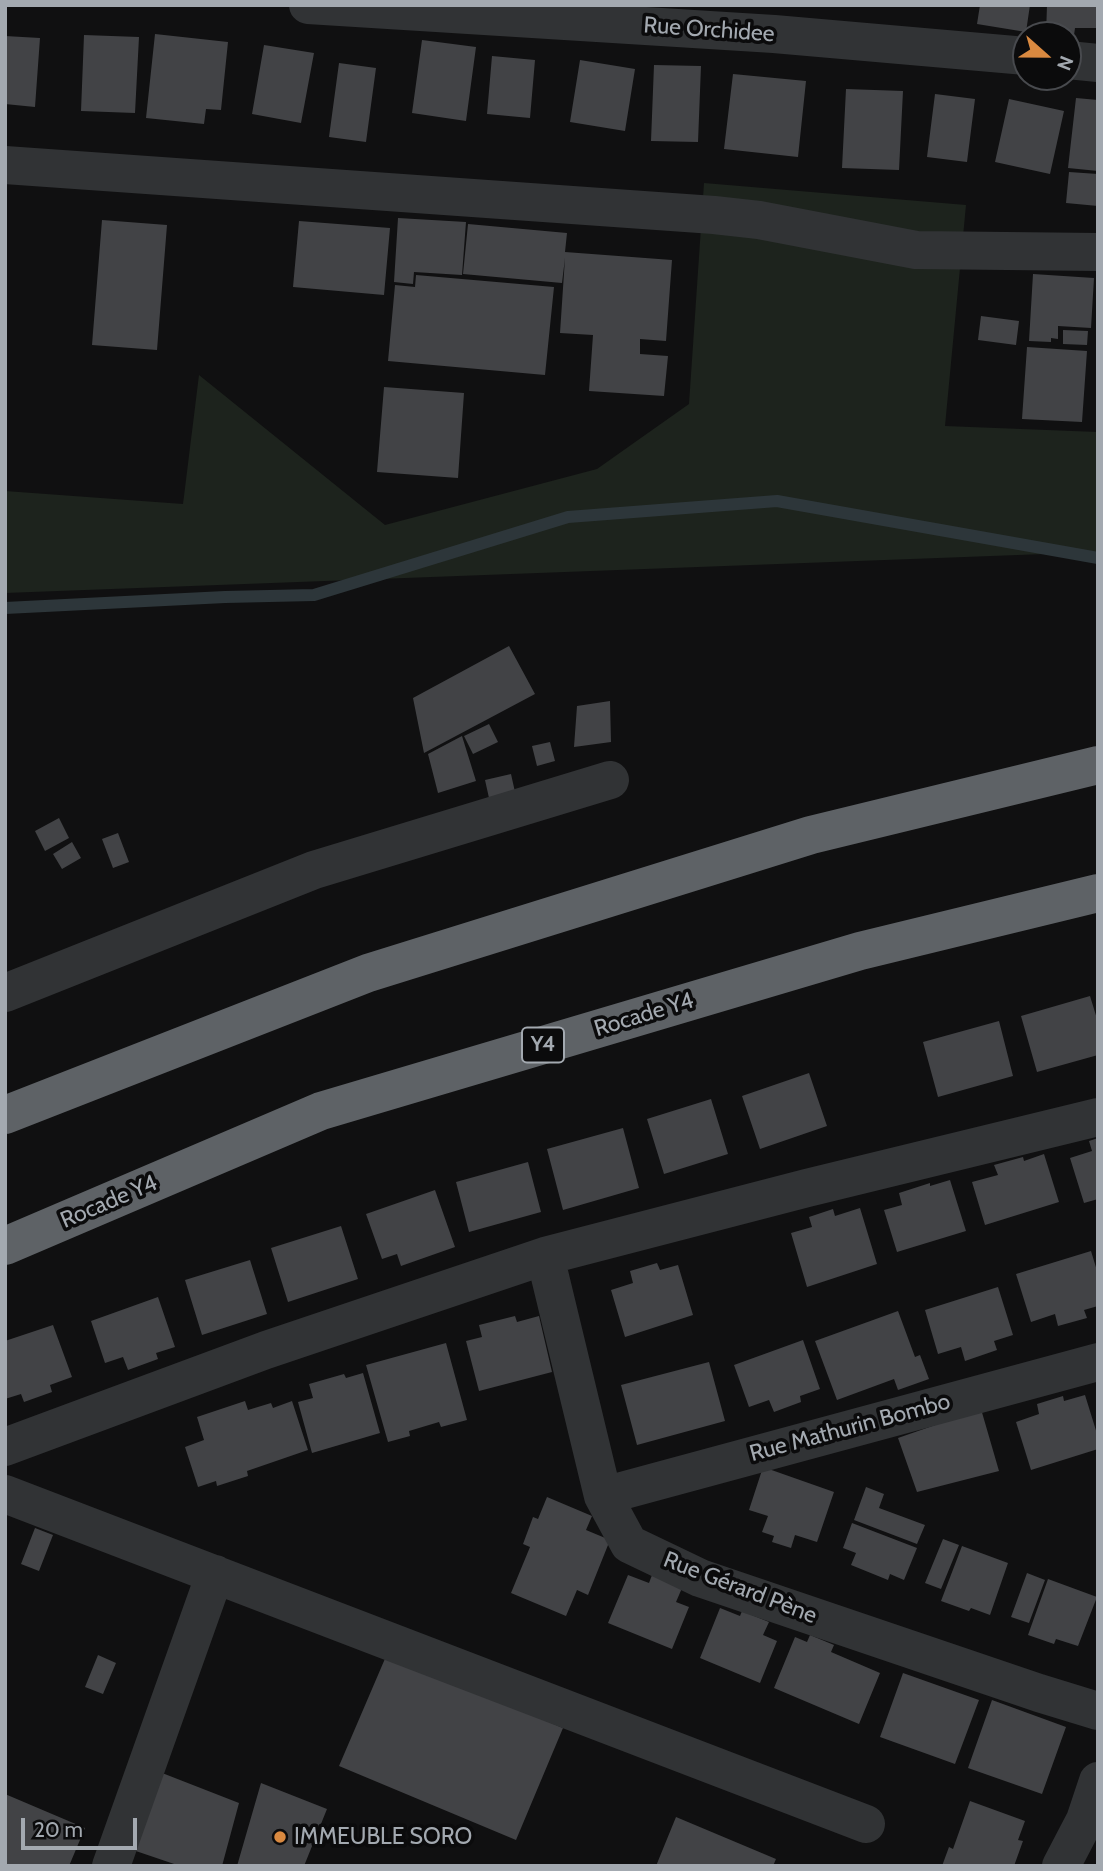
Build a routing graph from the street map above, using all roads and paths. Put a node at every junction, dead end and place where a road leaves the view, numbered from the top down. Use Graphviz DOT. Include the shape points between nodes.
graph roads {
  1 [pos="308,5"];
  2 [pos="776,20"];
  3 [pos="1012,54"];
  4 [pos="5,164"];
  5 [pos="1098,252"];
  6 [pos="1098,765"];
  7 [pos="610,780"];
  8 [pos="1098,893"];
  9 [pos="5,993"];
  10 [pos="5,1115"];
  11 [pos="1098,1117"];
  12 [pos="5,1246"];
  13 [pos="545,1256"];
  14 [pos="1098,1362"];
  15 [pos="5,1447"];
  16 [pos="5,1494"];
  17 [pos="603,1496"];
  18 [pos="215,1574"];
  19 [pos="1098,1711"];
  20 [pos="1098,1781"];
  21 [pos="866,1824"];
  22 [pos="111,1866"];
  23 [pos="1061,1866"];
  1 -- 2 [label="street, Rue Orchidee"];
  2 -- 3 [label="street, Rue Orchidee"];
  4 -- 5 [label="street" via="714,215 916,250"];
  6 -- 10 [label="highway" via="811,835 368,973"];
  7 -- 9 [label="street" via="314,870"];
  8 -- 12 [label="highway, Rocade Y4 / Y4" via="860,951 321,1111"];
  11 -- 13 [label="street"];
  13 -- 15 [label="street" via="266,1350"];
  13 -- 17 [label="street, Rue Gérard Pène"];
  14 -- 17 [label="street, Rue Mathurin Bombo"];
  16 -- 18 [label="street"];
  17 -- 19 [label="street, Rue Gérard Pène" via="629,1544 700,1578"];
  18 -- 21 [label="street"];
  18 -- 22 [label="street"];
  20 -- 23 [label="street" via="1085,1820"];
}
